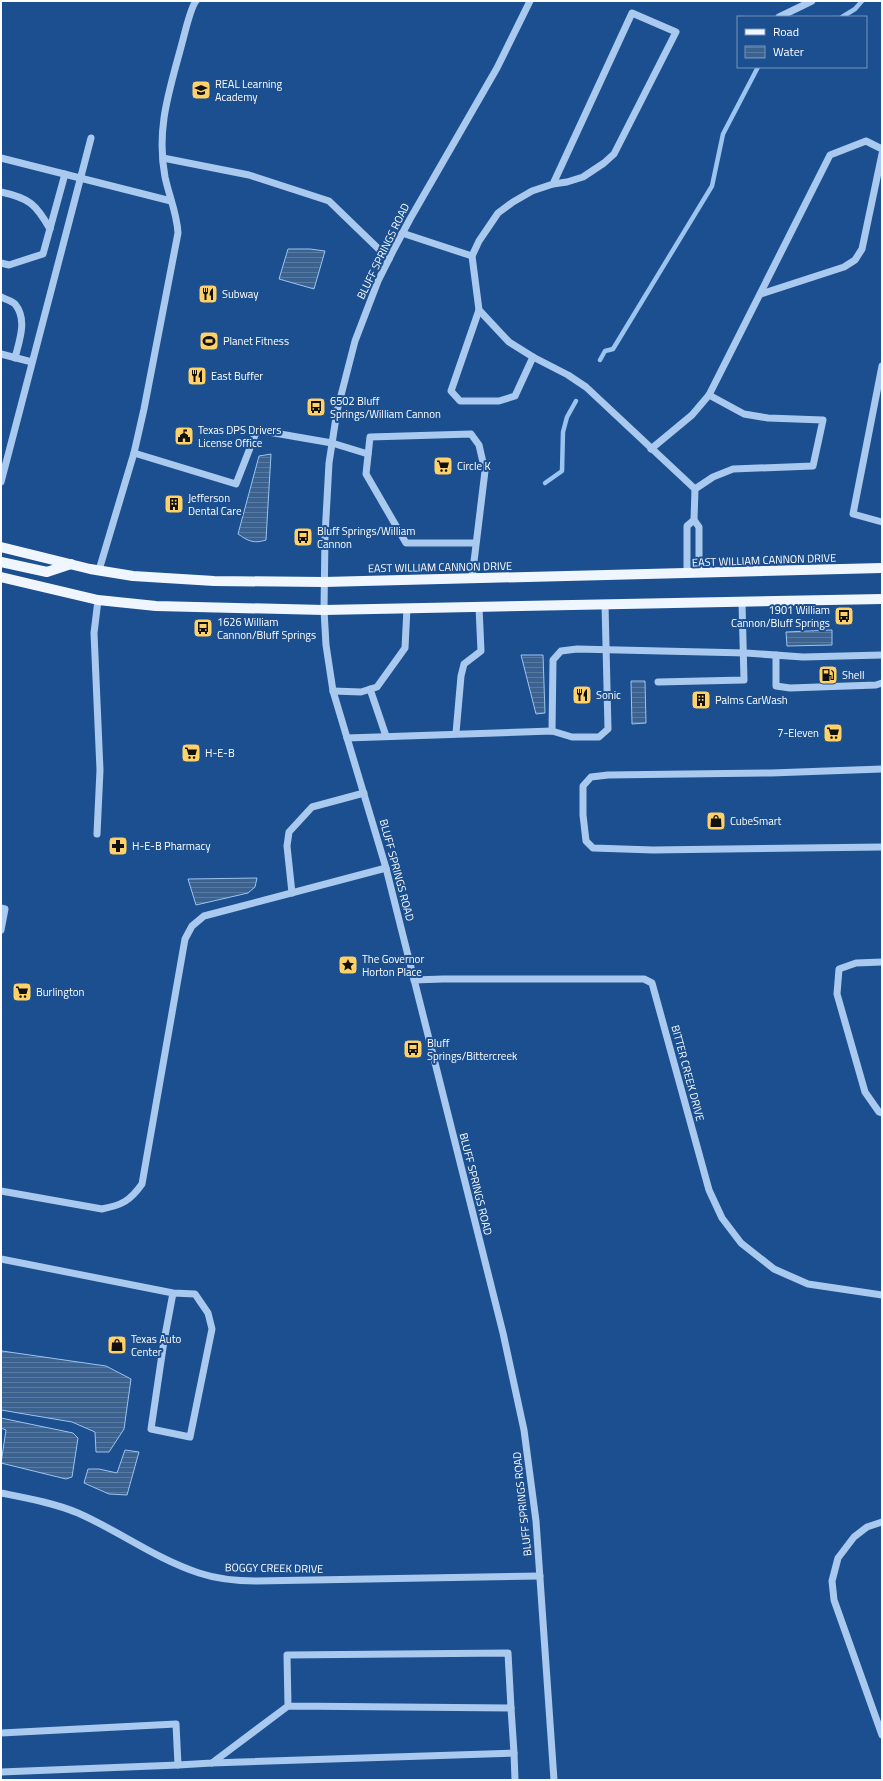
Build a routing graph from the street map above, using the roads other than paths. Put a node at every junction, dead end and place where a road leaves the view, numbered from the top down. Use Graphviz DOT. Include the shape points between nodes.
graph roads {
  1 [pos="196,1"];
  2 [pos="530,1"];
  3 [pos="812,1"];
  4 [pos="781,16"];
  5 [pos="91,138"];
  6 [pos="882,150"];
  7 [pos="882,154"];
  8 [pos="1,158"];
  9 [pos="163,158"];
  10 [pos="65,174"];
  11 [pos="80,178"];
  12 [pos="553,184"];
  13 [pos="1,192"];
  14 [pos="171,201"];
  15 [pos="50,229"];
  16 [pos="402,233"];
  17 [pos="472,256"];
  18 [pos="388,260"];
  19 [pos="1,263"];
  20 [pos="761,294"];
  21 [pos="1,297"];
  22 [pos="479,310"];
  23 [pos="1,354"];
  24 [pos="533,357"];
  25 [pos="15,358"];
  26 [pos="32,362"];
  27 [pos="882,366"];
  28 [pos="710,396"];
  29 [pos="332,443"];
  30 [pos="651,449"];
  31 [pos="134,453"];
  32 [pos="368,454"];
  33 [pos="1,482"];
  34 [pos="695,489"];
  35 [pos="694,520"];
  36 [pos="882,522"];
  37 [pos="476,543"];
  38 [pos="1,547"];
  39 [pos="1,562"];
  40 [pos="71,564"];
  41 [pos="882,568"];
  42 [pos="99,570"];
  43 [pos="699,573"];
  44 [pos="687,574"];
  45 [pos="1,578"];
  46 [pos="472,578"];
  47 [pos="324,582"];
  48 [pos="882,599"];
  49 [pos="98,600"];
  50 [pos="742,602"];
  51 [pos="605,604"];
  52 [pos="479,607"];
  53 [pos="407,608"];
  54 [pos="324,610"];
  55 [pos="607,650"];
  56 [pos="743,653"];
  57 [pos="776,655"];
  58 [pos="882,655"];
  59 [pos="658,682"];
  60 [pos="882,683"];
  61 [pos="370,689"];
  62 [pos="334,691"];
  63 [pos="552,731"];
  64 [pos="456,733"];
  65 [pos="386,736"];
  66 [pos="347,738"];
  67 [pos="882,769"];
  68 [pos="364,793"];
  69 [pos="97,834"];
  70 [pos="882,847"];
  71 [pos="386,868"];
  72 [pos="292,892"];
  73 [pos="1,908"];
  74 [pos="1,930"];
  75 [pos="882,962"];
  76 [pos="414,980"];
  77 [pos="882,1113"];
  78 [pos="1,1191"];
  79 [pos="1,1259"];
  80 [pos="173,1293"];
  81 [pos="882,1295"];
  82 [pos="1,1492"];
  83 [pos="882,1522"];
  84 [pos="540,1576"];
  85 [pos="288,1706"];
  86 [pos="511,1708"];
  87 [pos="879,1718"];
  88 [pos="1,1733"];
  89 [pos="882,1735"];
  90 [pos="514,1753"];
  91 [pos="212,1763"];
  92 [pos="178,1765"];
  93 [pos="1,1772"];
  94 [pos="516,1780"];
  95 [pos="554,1780"];
  1 -- 9 [label="street" via="165,104 162,126"];
  2 -- 16 [label="street, BLUFF SPRINGS ROAD" via="497,68"];
  3 -- 4 [label="street"];
  5 -- 11 [label="street"];
  6 -- 20 [label="street" via="866,141 830,155"];
  7 -- 20 [label="street" via="862,249 855,260 844,267"];
  8 -- 10 [label="street"];
  9 -- 14 [label="street"];
  9 -- 18 [label="street" via="249,175 329,201"];
  10 -- 11 [label="street"];
  10 -- 15 [label="street"];
  11 -- 14 [label="street"];
  11 -- 26 [label="street"];
  12 -- 12 [label="street" via="583,177 614,154 676,32 632,13"];
  12 -- 17 [label="street" via="532,191 498,213"];
  13 -- 15 [label="street" via="28,200"];
  14 -- 31 [label="street" via="178,218 178,233"];
  15 -- 19 [label="street" via="43,254 10,265"];
  16 -- 17 [label="street"];
  16 -- 18 [label="street, BLUFF SPRINGS ROAD"];
  17 -- 22 [label="street"];
  18 -- 29 [label="street, BLUFF SPRINGS ROAD" via="355,341 337,411"];
  20 -- 28 [label="street"];
  21 -- 25 [label="street" via="15,304 20,315 22,330"];
  22 -- 24 [label="street" via="510,342"];
  22 -- 24 [label="street" via="451,391 460,401 499,401 515,396"];
  23 -- 25 [label="street"];
  24 -- 30 [label="street" via="586,387"];
  25 -- 26 [label="street"];
  26 -- 33 [label="street"];
  27 -- 36 [label="street" via="853,514"];
  28 -- 30 [label="street" via="692,415"];
  28 -- 34 [label="street" via="744,414 768,418 822,420 813,466 733,469 712,477"];
  29 -- 31 [label="street" via="257,430 236,484"];
  29 -- 32 [label="street"];
  29 -- 47 [label="street, BLUFF SPRINGS ROAD" via="326,500"];
  30 -- 34 [label="street"];
  31 -- 42 [label="street"];
  32 -- 37 [label="street" via="366,474 406,543"];
  32 -- 37 [label="street" via="370,437 471,434 479,445 485,470"];
  34 -- 35 [label="street"];
  35 -- 43 [label="street" via="700,526"];
  35 -- 44 [label="street" via="687,526"];
  37 -- 46 [label="street"];
  38 -- 40 [label="main road, EAST WILLIAM CANNON DRIVE"];
  39 -- 40 [label="main road" via="47,572"];
  40 -- 42 [label="main road, EAST WILLIAM CANNON DRIVE"];
  41 -- 43 [label="main road, EAST WILLIAM CANNON DRIVE"];
  42 -- 47 [label="main road, EAST WILLIAM CANNON DRIVE" via="165,579"];
  43 -- 44 [label="main road, EAST WILLIAM CANNON DRIVE"];
  44 -- 46 [label="main road, EAST WILLIAM CANNON DRIVE"];
  45 -- 49 [label="main road"];
  46 -- 47 [label="main road, EAST WILLIAM CANNON DRIVE"];
  47 -- 54 [label="street, BLUFF SPRINGS ROAD"];
  48 -- 50 [label="main road"];
  49 -- 54 [label="main road" via="156,606"];
  49 -- 69 [label="street" via="94,633 100,770"];
  50 -- 51 [label="main road"];
  50 -- 56 [label="street"];
  51 -- 52 [label="main road"];
  51 -- 55 [label="street"];
  52 -- 53 [label="main road"];
  52 -- 64 [label="street" via="482,651 464,664"];
  53 -- 54 [label="main road"];
  53 -- 61 [label="street" via="405,648 377,687"];
  54 -- 62 [label="street, BLUFF SPRINGS ROAD" via="326,645"];
  55 -- 56 [label="street"];
  55 -- 63 [label="street" via="561,651 553,660"];
  55 -- 63 [label="street" via="608,729 599,737 572,737"];
  56 -- 57 [label="street"];
  56 -- 59 [label="street" via="744,680"];
  57 -- 58 [label="street"];
  57 -- 60 [label="street" via="776,686 790,688"];
  61 -- 62 [label="street" via="362,692"];
  61 -- 65 [label="street"];
  62 -- 66 [label="street, BLUFF SPRINGS ROAD"];
  63 -- 64 [label="street"];
  64 -- 65 [label="street"];
  65 -- 66 [label="street"];
  66 -- 68 [label="street, BLUFF SPRINGS ROAD"];
  67 -- 70 [label="street" via="591,777 583,786 582,815 586,841 593,848 653,850"];
  68 -- 71 [label="street, BLUFF SPRINGS ROAD"];
  68 -- 72 [label="street" via="312,806 289,832 287,846"];
  71 -- 72 [label="street"];
  71 -- 76 [label="street, BLUFF SPRINGS ROAD"];
  72 -- 78 [label="street" via="204,916 192,926 185,939 142,1184 133,1197 118,1206 102,1209"];
  73 -- 74 [label="street" via="5,909"];
  75 -- 77 [label="street" via="856,963 839,969 837,994 865,1092"];
  76 -- 81 [label="street, BITTER CREEK DRIVE" via="644,979 652,983 709,1190 722,1218 741,1243 774,1269 808,1284"];
  76 -- 84 [label="street, BLUFF SPRINGS ROAD" via="516,1388 531,1476"];
  79 -- 80 [label="street"];
  80 -- 80 [label="street" via="151,1429 190,1437 212,1329 208,1313 195,1294"];
  82 -- 84 [label="street, BOGGY CREEK DRIVE" via="76,1513 104,1525 164,1559 199,1574 216,1578 256,1581"];
  83 -- 87 [label="street" via="867,1527 854,1537 843,1551 836,1562 832,1591"];
  84 -- 95 [label="street, BLUFF SPRINGS ROAD"];
  85 -- 86 [label="street"];
  85 -- 86 [label="street" via="287,1655 508,1653"];
  85 -- 91 [label="street"];
  86 -- 90 [label="street"];
  87 -- 89 [label="street"];
  88 -- 92 [label="street" via="176,1724"];
  90 -- 91 [label="street"];
  90 -- 94 [label="street"];
  91 -- 92 [label="street"];
  92 -- 93 [label="street"];
}
